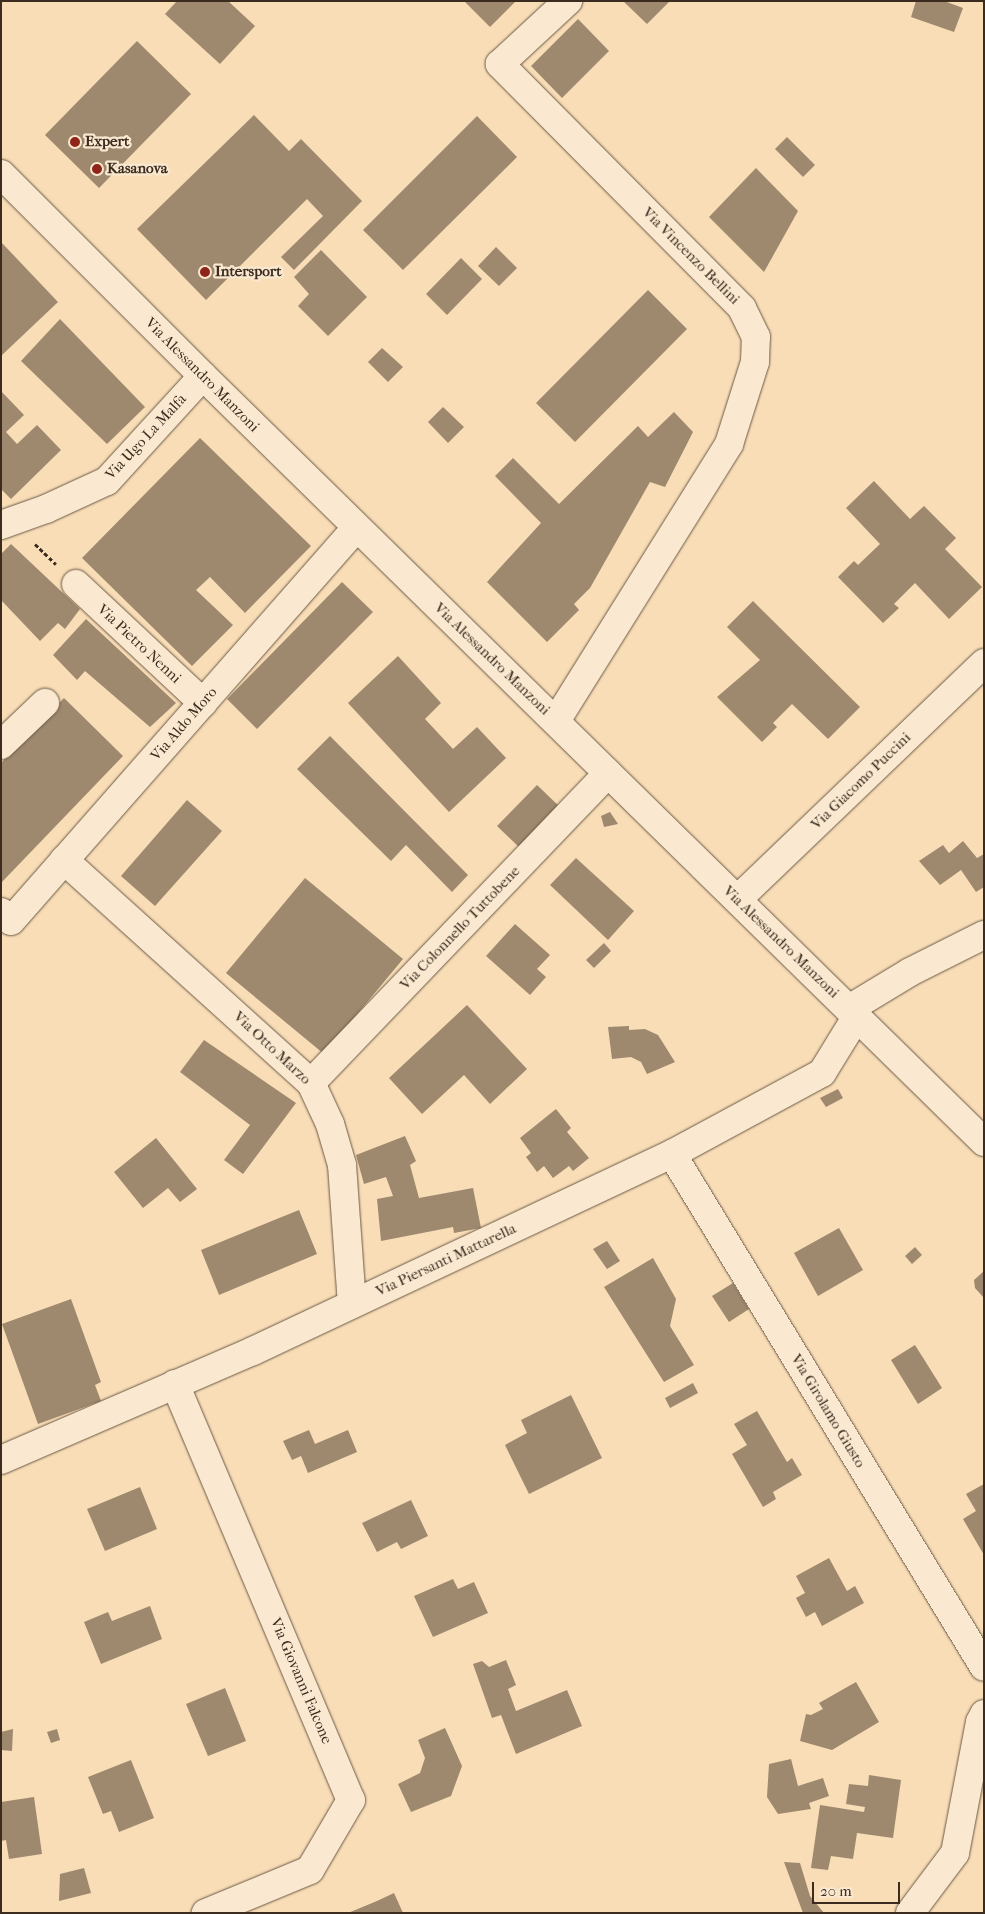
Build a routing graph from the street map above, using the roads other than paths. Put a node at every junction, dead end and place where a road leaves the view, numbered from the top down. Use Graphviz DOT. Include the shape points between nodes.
graph roads {
  1 [pos="568,1"];
  2 [pos="1,174"];
  3 [pos="203,376"];
  4 [pos="5,519"];
  5 [pos="358,528"];
  6 [pos="76,584"];
  7 [pos="984,663"];
  8 [pos="45,703"];
  9 [pos="203,703"];
  10 [pos="556,721"];
  11 [pos="1,745"];
  12 [pos="608,773"];
  13 [pos="64,860"];
  14 [pos="738,900"];
  15 [pos="6,917"];
  16 [pos="984,934"];
  17 [pos="853,1012"];
  18 [pos="311,1083"];
  19 [pos="984,1142"];
  20 [pos="672,1154"];
  21 [pos="352,1304"];
  22 [pos="175,1384"];
  23 [pos="1,1460"];
  24 [pos="984,1667"];
  25 [pos="984,1714"];
  26 [pos="206,1913"];
  27 [pos="910,1913"];
  1 -- 10 [label="street, Via Vincenzo Bellini" via="500,64 742,308 756,337 755,362 729,444"];
  2 -- 3 [label="street, Via Alessandro Manzoni"];
  3 -- 4 [label="street, Via Ugo La Malfa" via="107,481"];
  3 -- 5 [label="street, Via Alessandro Manzoni"];
  5 -- 9 [label="street, Via Aldo Moro"];
  5 -- 10 [label="street, Via Alessandro Manzoni"];
  6 -- 9 [label="street, Via Pietro Nenni"];
  7 -- 14 [label="street, Via Giacomo Puccini"];
  8 -- 11 [label="street"];
  9 -- 13 [label="street, Via Aldo Moro"];
  10 -- 12 [label="street, Via Alessandro Manzoni"];
  12 -- 14 [label="street, Via Alessandro Manzoni"];
  12 -- 18 [label="street, Via Colonnello Tuttobene"];
  13 -- 15 [label="street, Via Aldo Moro"];
  13 -- 18 [label="street, Via Otto Marzo"];
  14 -- 17 [label="street, Via Alessandro Manzoni"];
  16 -- 17 [label="street" via="910,972"];
  17 -- 19 [label="street, Via Alessandro Manzoni"];
  17 -- 20 [label="street, Via Piersanti Mattarella" via="822,1073"];
  18 -- 21 [label="street, Via Otto Marzo" via="330,1124 342,1165"];
  20 -- 21 [label="street, Via Piersanti Mattarella"];
  20 -- 24 [label="street, Via Girolamo Giusto"];
  21 -- 22 [label="street, Via Piersanti Mattarella"];
  22 -- 23 [label="street, Via Piersanti Mattarella"];
  22 -- 26 [label="street, Via Giovanni Falcone" via="351,1800 310,1870"];
  25 -- 27 [label="street" via="955,1853"];
}
